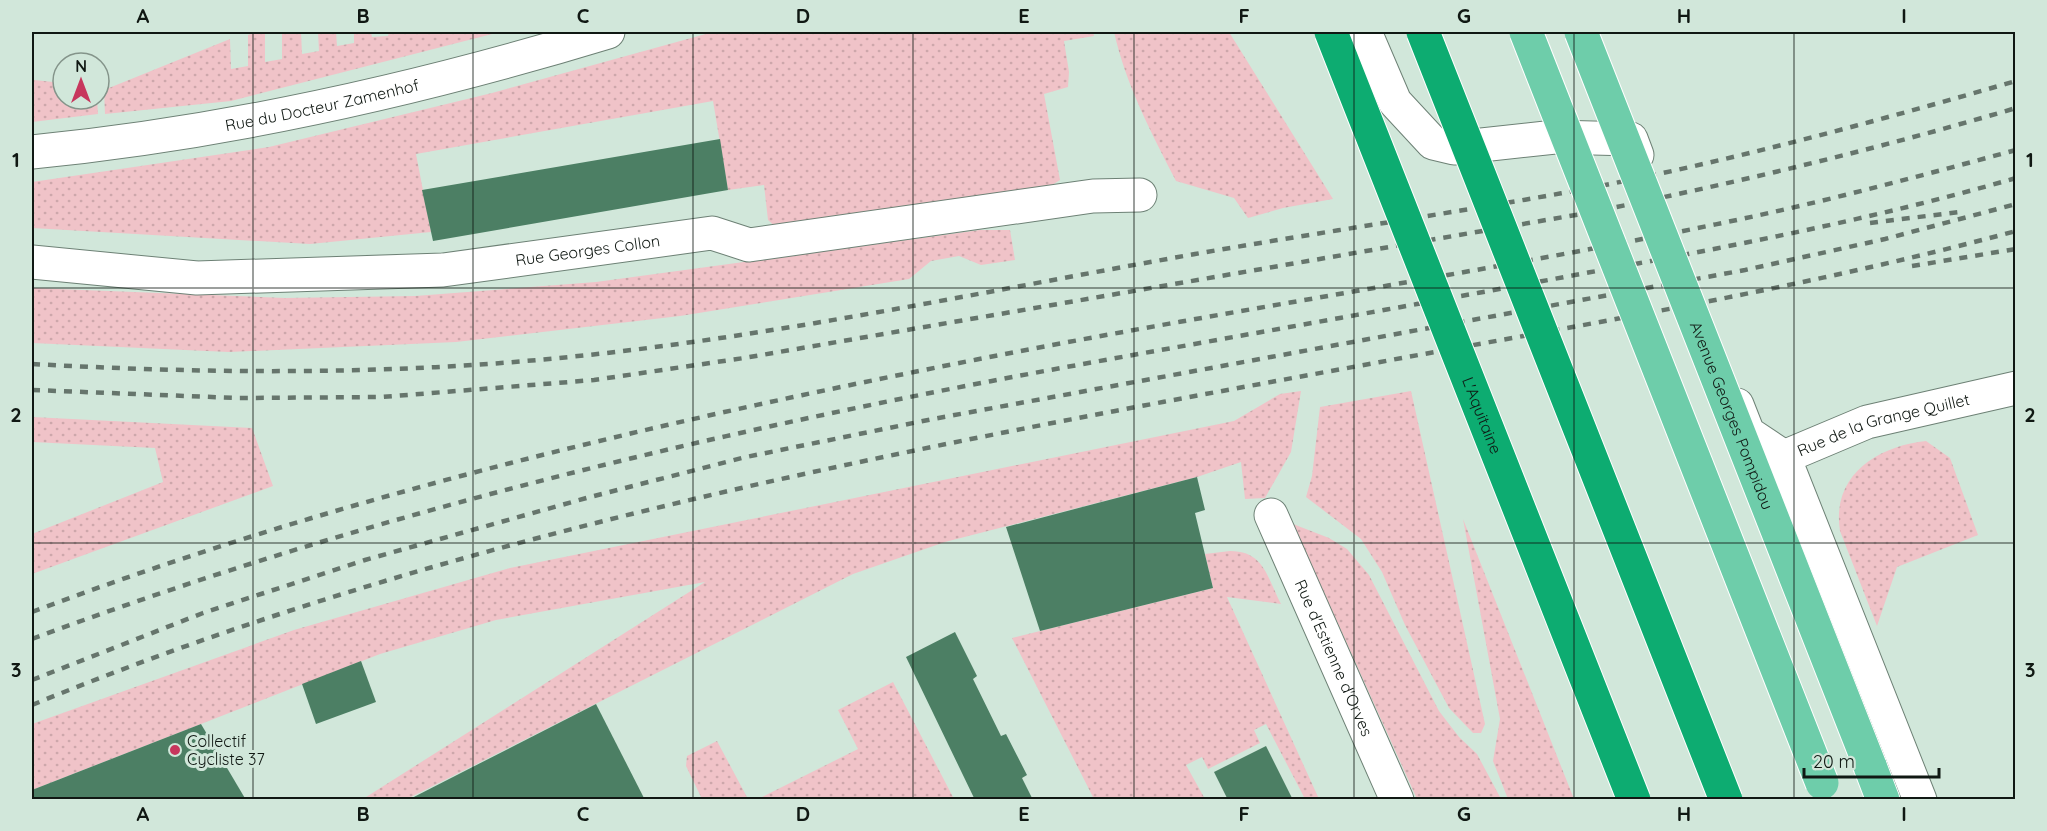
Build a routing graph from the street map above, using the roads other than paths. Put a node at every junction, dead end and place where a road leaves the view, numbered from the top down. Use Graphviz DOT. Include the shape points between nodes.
graph roads {
  1 [pos="608,32"];
  2 [pos="1331,32"];
  3 [pos="1365,32"];
  4 [pos="1423,32"];
  5 [pos="1526,32"];
  6 [pos="1581,32"];
  7 [pos="32,152"];
  8 [pos="1644,171"];
  9 [pos="1140,195"];
  10 [pos="32,262"];
  11 [pos="1711,342"];
  12 [pos="2016,388"];
  13 [pos="1784,457"];
  14 [pos="1271,515"];
  15 [pos="1825,791"];
  16 [pos="1397,800"];
  17 [pos="1634,800"];
  18 [pos="1726,800"];
  19 [pos="1883,800"];
  20 [pos="1920,800"];
  1 -- 7 [label="street, Rue du Docteur Zamenhof" via="529,56 292,111 186,131"];
  2 -- 17 [label="highway, L'Aquitaine, bridge"];
  3 -- 8 [label="street" via="1395,102 1433,143 1454,148 1555,137 1631,138"];
  4 -- 18 [label="highway, bridge"];
  5 -- 15 [label="main road, bridge"];
  6 -- 19 [label="main road, Avenue Georges Pompidou, bridge"];
  9 -- 10 [label="street, Rue Georges Collon" via="1093,196 749,245 712,233 443,270 197,278"];
  11 -- 13 [label="street, Rue de la Grange Quillet" via="1749,433"];
  12 -- 13 [label="street, Rue de la Grange Quillet" via="1867,422"];
  13 -- 20 [label="street"];
  14 -- 16 [label="street, Rue d'Estienne d'Orves"];
}
